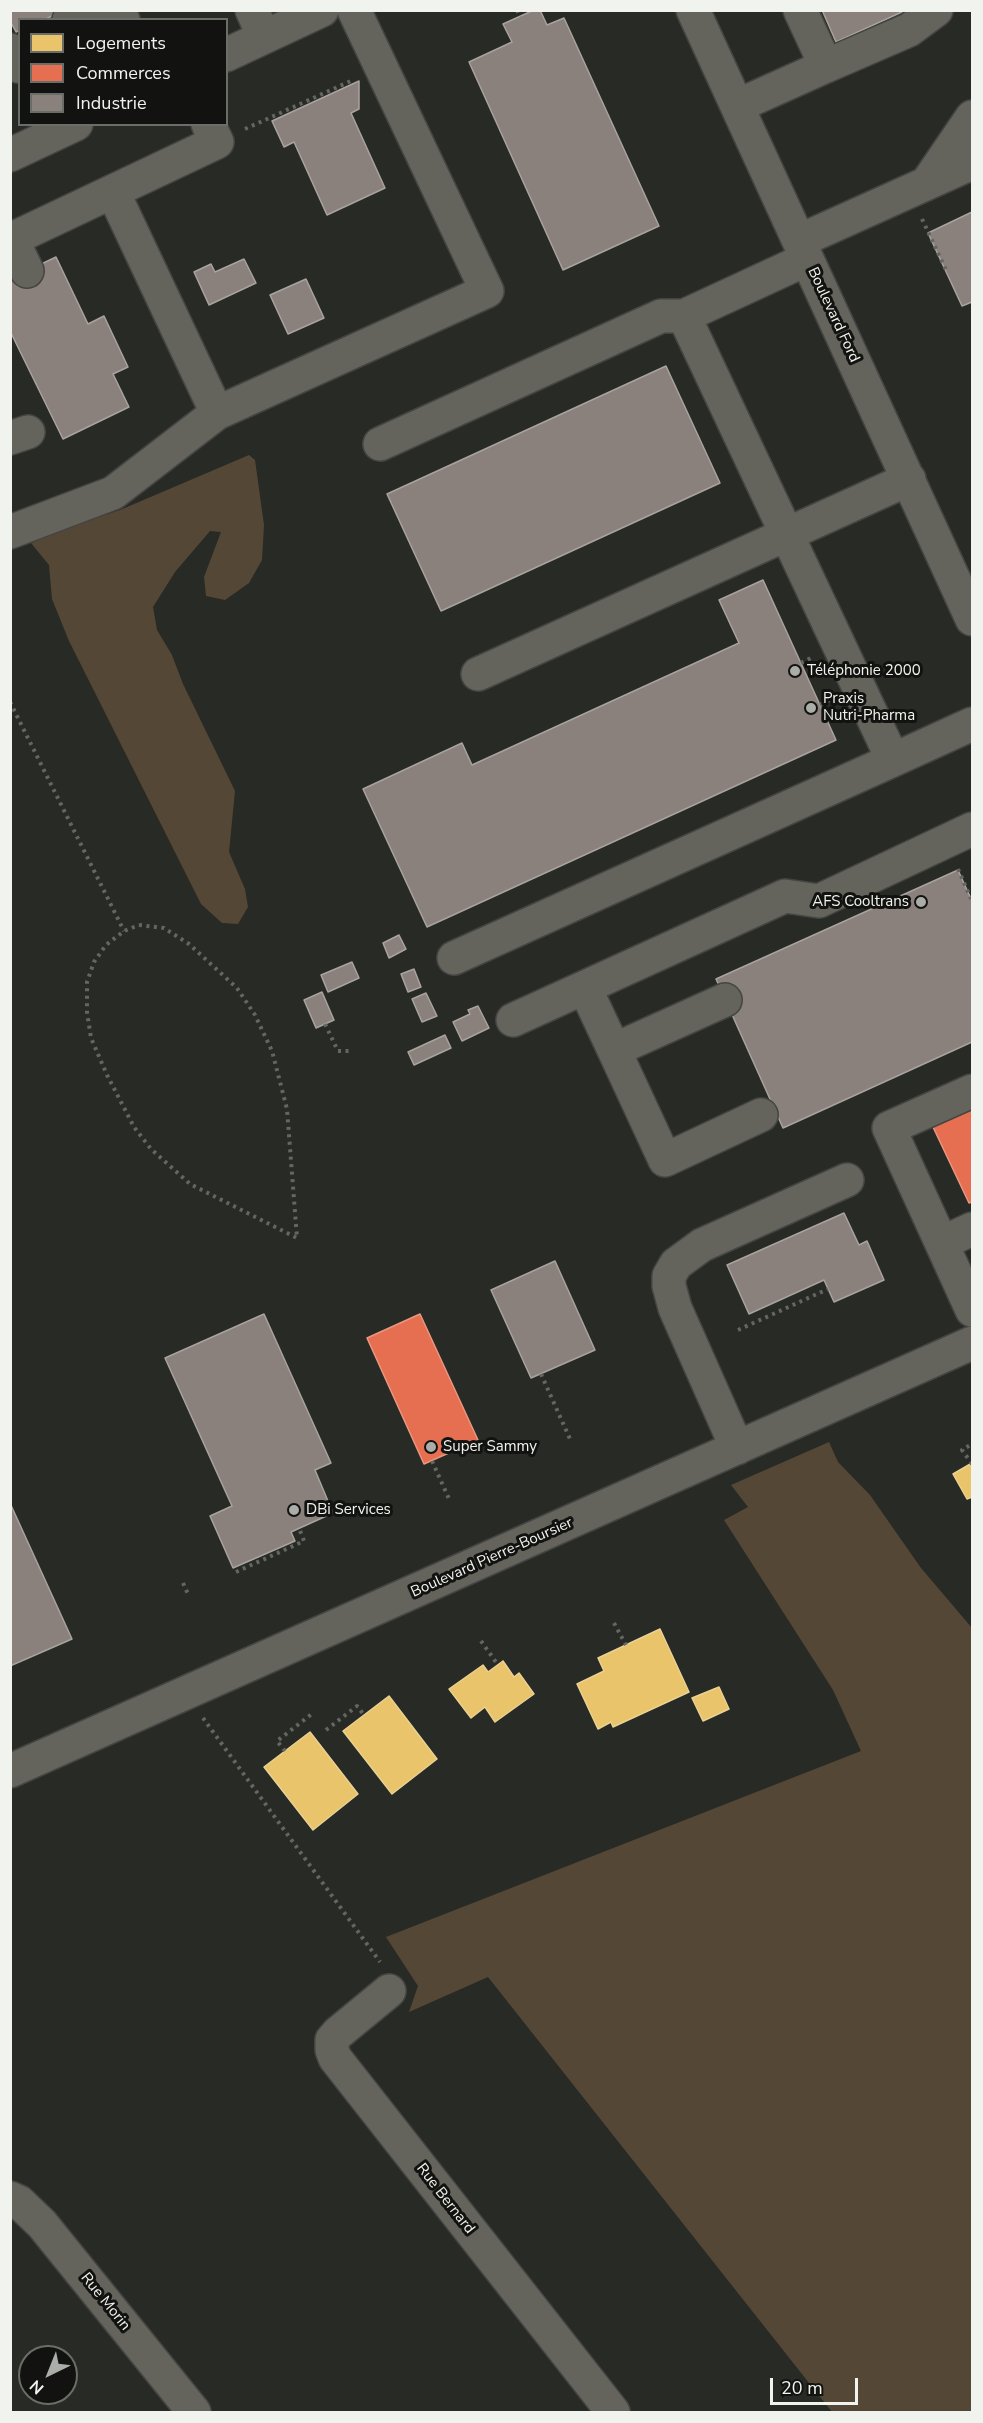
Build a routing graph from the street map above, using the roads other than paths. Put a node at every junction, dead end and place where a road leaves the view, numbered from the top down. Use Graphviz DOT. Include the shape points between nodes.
graph roads {
  1 [pos="145,10"];
  2 [pos="322,10"];
  3 [pos="354,10"];
  4 [pos="693,10"];
  5 [pos="800,10"];
  6 [pos="936,10"];
  7 [pos="73,18"];
  8 [pos="112,18"];
  9 [pos="128,18"];
  10 [pos="258,24"];
  11 [pos="228,53"];
  12 [pos="826,66"];
  13 [pos="737,106"];
  14 [pos="972,117"];
  15 [pos="72,126"];
  16 [pos="212,133"];
  17 [pos="10,155"];
  18 [pos="972,163"];
  19 [pos="927,183"];
  20 [pos="112,192"];
  21 [pos="11,239"];
  22 [pos="803,250"];
  23 [pos="27,271"];
  24 [pos="684,316"];
  25 [pos="217,413"];
  26 [pos="380,444"];
  27 [pos="909,479"];
  28 [pos="10,532"];
  29 [pos="786,533"];
  30 [pos="971,614"];
  31 [pos="478,674"];
  32 [pos="972,724"];
  33 [pos="893,760"];
  34 [pos="972,830"];
  35 [pos="454,958"];
  36 [pos="585,988"];
  37 [pos="725,1000"];
  38 [pos="513,1020"];
  39 [pos="614,1050"];
  40 [pos="972,1091"];
  41 [pos="761,1115"];
  42 [pos="848,1180"];
  43 [pos="972,1229"];
  44 [pos="942,1243"];
  45 [pos="972,1310"];
  46 [pos="972,1343"];
  47 [pos="736,1448"];
  48 [pos="10,1771"];
  49 [pos="389,1991"];
  50 [pos="10,2198"];
  51 [pos="194,2412"];
  52 [pos="613,2412"];
  1 -- 9 [label="street"];
  2 -- 10 [label="street"];
  3 -- 25 [label="street" via="487,291"];
  4 -- 13 [label="street, Boulevard Ford"];
  5 -- 12 [label="street"];
  6 -- 12 [label="street" via="909,30"];
  7 -- 8 [label="street" via="82,13"];
  10 -- 11 [label="street"];
  12 -- 13 [label="street"];
  13 -- 22 [label="street, Boulevard Ford"];
  14 -- 19 [label="street"];
  15 -- 17 [label="street"];
  16 -- 20 [label="street"];
  18 -- 19 [label="street"];
  19 -- 22 [label="street"];
  20 -- 21 [label="street"];
  20 -- 25 [label="street"];
  21 -- 23 [label="street"];
  22 -- 24 [label="street"];
  22 -- 27 [label="street, Boulevard Ford"];
  24 -- 26 [label="street" via="661,316"];
  24 -- 29 [label="street"];
  25 -- 28 [label="street" via="113,493"];
  27 -- 29 [label="street"];
  27 -- 30 [label="street, Boulevard Ford"];
  29 -- 31 [label="street"];
  29 -- 33 [label="street"];
  32 -- 33 [label="street"];
  33 -- 35 [label="street"];
  34 -- 36 [label="street" via="819,901 785,896"];
  36 -- 38 [label="street"];
  36 -- 39 [label="street"];
  37 -- 39 [label="street"];
  39 -- 41 [label="street" via="664,1160"];
  40 -- 44 [label="street" via="889,1128"];
  42 -- 47 [label="street" via="702,1245 676,1264 669,1276 675,1308"];
  43 -- 44 [label="street"];
  44 -- 45 [label="street"];
  46 -- 47 [label="street, Boulevard Pierre-Boursier"];
  47 -- 48 [label="street, Boulevard Pierre-Boursier"];
  49 -- 52 [label="street, Rue Bernard" via="332,2040 335,2058"];
  50 -- 51 [label="street, Rue Morin" via="42,2224"];
}
